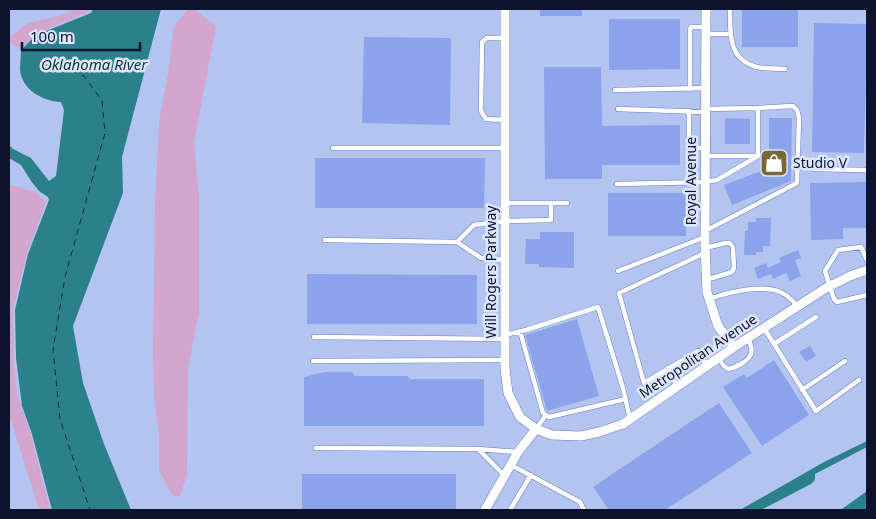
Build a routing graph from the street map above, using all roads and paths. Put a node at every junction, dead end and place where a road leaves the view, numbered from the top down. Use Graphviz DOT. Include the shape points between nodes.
graph roads {
  1 [pos="505,9"];
  2 [pos="706,9"];
  3 [pos="730,9"];
  4 [pos="706,30"];
  5 [pos="730,34"];
  6 [pos="505,38"];
  7 [pos="785,69"];
  8 [pos="706,88"];
  9 [pos="690,89"];
  10 [pos="615,90"];
  11 [pos="758,108"];
  12 [pos="618,109"];
  13 [pos="706,110"];
  14 [pos="689,111"];
  15 [pos="505,120"];
  16 [pos="333,148"];
  17 [pos="505,148"];
  18 [pos="705,152"];
  19 [pos="758,156"];
  20 [pos="814,168"];
  21 [pos="867,170"];
  22 [pos="705,182"];
  23 [pos="617,184"];
  24 [pos="551,202"];
  25 [pos="567,202"];
  26 [pos="505,203"];
  27 [pos="505,221"];
  28 [pos="705,234"];
  29 [pos="325,240"];
  30 [pos="457,242"];
  31 [pos="705,250"];
  32 [pos="505,260"];
  33 [pos="867,260"];
  34 [pos="867,270"];
  35 [pos="618,271"];
  36 [pos="706,280"];
  37 [pos="830,286"];
  38 [pos="867,295"];
  39 [pos="709,299"];
  40 [pos="797,306"];
  41 [pos="816,317"];
  42 [pos="764,328"];
  43 [pos="520,331"];
  44 [pos="505,337"];
  45 [pos="314,338"];
  46 [pos="748,338"];
  47 [pos="774,344"];
  48 [pos="734,347"];
  49 [pos="718,358"];
  50 [pos="505,360"];
  51 [pos="313,361"];
  52 [pos="845,361"];
  53 [pos="706,366"];
  54 [pos="668,368"];
  55 [pos="860,380"];
  56 [pos="676,386"];
  57 [pos="802,390"];
  58 [pos="626,399"];
  59 [pos="546,415"];
  60 [pos="630,419"];
  61 [pos="536,429"];
  62 [pos="316,448"];
  63 [pos="478,449"];
  64 [pos="518,452"];
  65 [pos="511,465"];
  66 [pos="505,476"];
  67 [pos="531,476"];
  68 [pos="485,510"];
  69 [pos="510,510"];
  70 [pos="584,510"];
  1 -- 6 [label="street, Will Rogers Parkway"];
  2 -- 4 [label="street, Royal Avenue"];
  3 -- 5 [label="lane"];
  4 -- 5 [label="lane"];
  4 -- 8 [label="street, Royal Avenue"];
  4 -- 9 [label="lane" via="691,27 690,30"];
  5 -- 7 [label="lane" via="738,55 747,64"];
  6 -- 15 [label="street, Will Rogers Parkway"];
  6 -- 15 [label="lane" via="487,38 482,42 481,111 486,119"];
  8 -- 9 [label="lane"];
  8 -- 13 [label="street, Royal Avenue"];
  9 -- 10 [label="lane"];
  11 -- 13 [label="lane"];
  11 -- 19 [label="lane"];
  11 -- 28 [label="lane" via="793,106 797,110 797,183"];
  12 -- 14 [label="lane"];
  13 -- 14 [label="lane"];
  13 -- 18 [label="street, Royal Avenue"];
  14 -- 18 [label="lane" via="689,146"];
  15 -- 17 [label="street, Will Rogers Parkway"];
  16 -- 17 [label="lane"];
  17 -- 26 [label="street, Will Rogers Parkway"];
  18 -- 19 [label="lane"];
  18 -- 22 [label="street, Royal Avenue"];
  19 -- 22 [label="lane" via="717,180"];
  20 -- 21 [label="lane"];
  22 -- 23 [label="lane"];
  22 -- 28 [label="street, Royal Avenue"];
  24 -- 25 [label="lane"];
  24 -- 26 [label="lane"];
  24 -- 27 [label="lane" via="551,220"];
  26 -- 27 [label="street, Will Rogers Parkway"];
  27 -- 30 [label="lane" via="474,225"];
  27 -- 32 [label="street, Will Rogers Parkway"];
  28 -- 31 [label="street, Royal Avenue"];
  28 -- 35 [label="lane"];
  29 -- 30 [label="lane"];
  30 -- 32 [label="lane" via="481,258"];
  31 -- 36 [label="street, Royal Avenue"];
  31 -- 36 [label="lane" via="730,243 734,261 734,268 729,274"];
  31 -- 54 [label="lane" via="619,293 644,383"];
  32 -- 44 [label="street, Will Rogers Parkway"];
  33 -- 37 [label="lane" via="861,247 838,250 825,271"];
  34 -- 37 [label="street, Metropolitan Avenue"];
  36 -- 39 [label="street, Royal Avenue"];
  37 -- 38 [label="lane" via="837,302"];
  37 -- 40 [label="street, Metropolitan Avenue"];
  39 -- 40 [label="lane" via="754,289 772,290 785,294"];
  39 -- 48 [label="street, Royal Avenue" via="718,326"];
  40 -- 42 [label="street, Metropolitan Avenue"];
  41 -- 47 [label="lane"];
  42 -- 46 [label="street, Metropolitan Avenue"];
  42 -- 47 [label="lane"];
  43 -- 44 [label="lane"];
  43 -- 58 [label="lane" via="598,308"];
  43 -- 59 [label="lane"];
  44 -- 45 [label="lane"];
  44 -- 50 [label="street, Will Rogers Parkway"];
  46 -- 48 [label="street, Metropolitan Avenue"];
  46 -- 49 [label="lane" via="752,347 748,359 728,369"];
  47 -- 57 [label="lane"];
  48 -- 49 [label="street, Metropolitan Avenue"];
  49 -- 53 [label="street, Metropolitan Avenue"];
  50 -- 51 [label="lane"];
  50 -- 61 [label="street, Will Rogers Parkway" via="508,393 520,417"];
  52 -- 57 [label="lane"];
  53 -- 54 [label="lane" via="698,351"];
  53 -- 56 [label="street, Metropolitan Avenue"];
  54 -- 56 [label="lane"];
  55 -- 57 [label="lane" via="816,412"];
  56 -- 60 [label="street, Metropolitan Avenue"];
  58 -- 59 [label="lane"];
  58 -- 60 [label="lane"];
  59 -- 61 [label="lane"];
  60 -- 61 [label="street, Metropolitan Avenue" via="580,436 552,435"];
  61 -- 64 [label="street"];
  62 -- 63 [label="lane"];
  63 -- 64 [label="lane"];
  63 -- 66 [label="lane"];
  64 -- 65 [label="street"];
  65 -- 66 [label="street"];
  65 -- 67 [label="lane"];
  66 -- 68 [label="street"];
  67 -- 69 [label="lane"];
  67 -- 70 [label="lane" via="580,502"];
}
